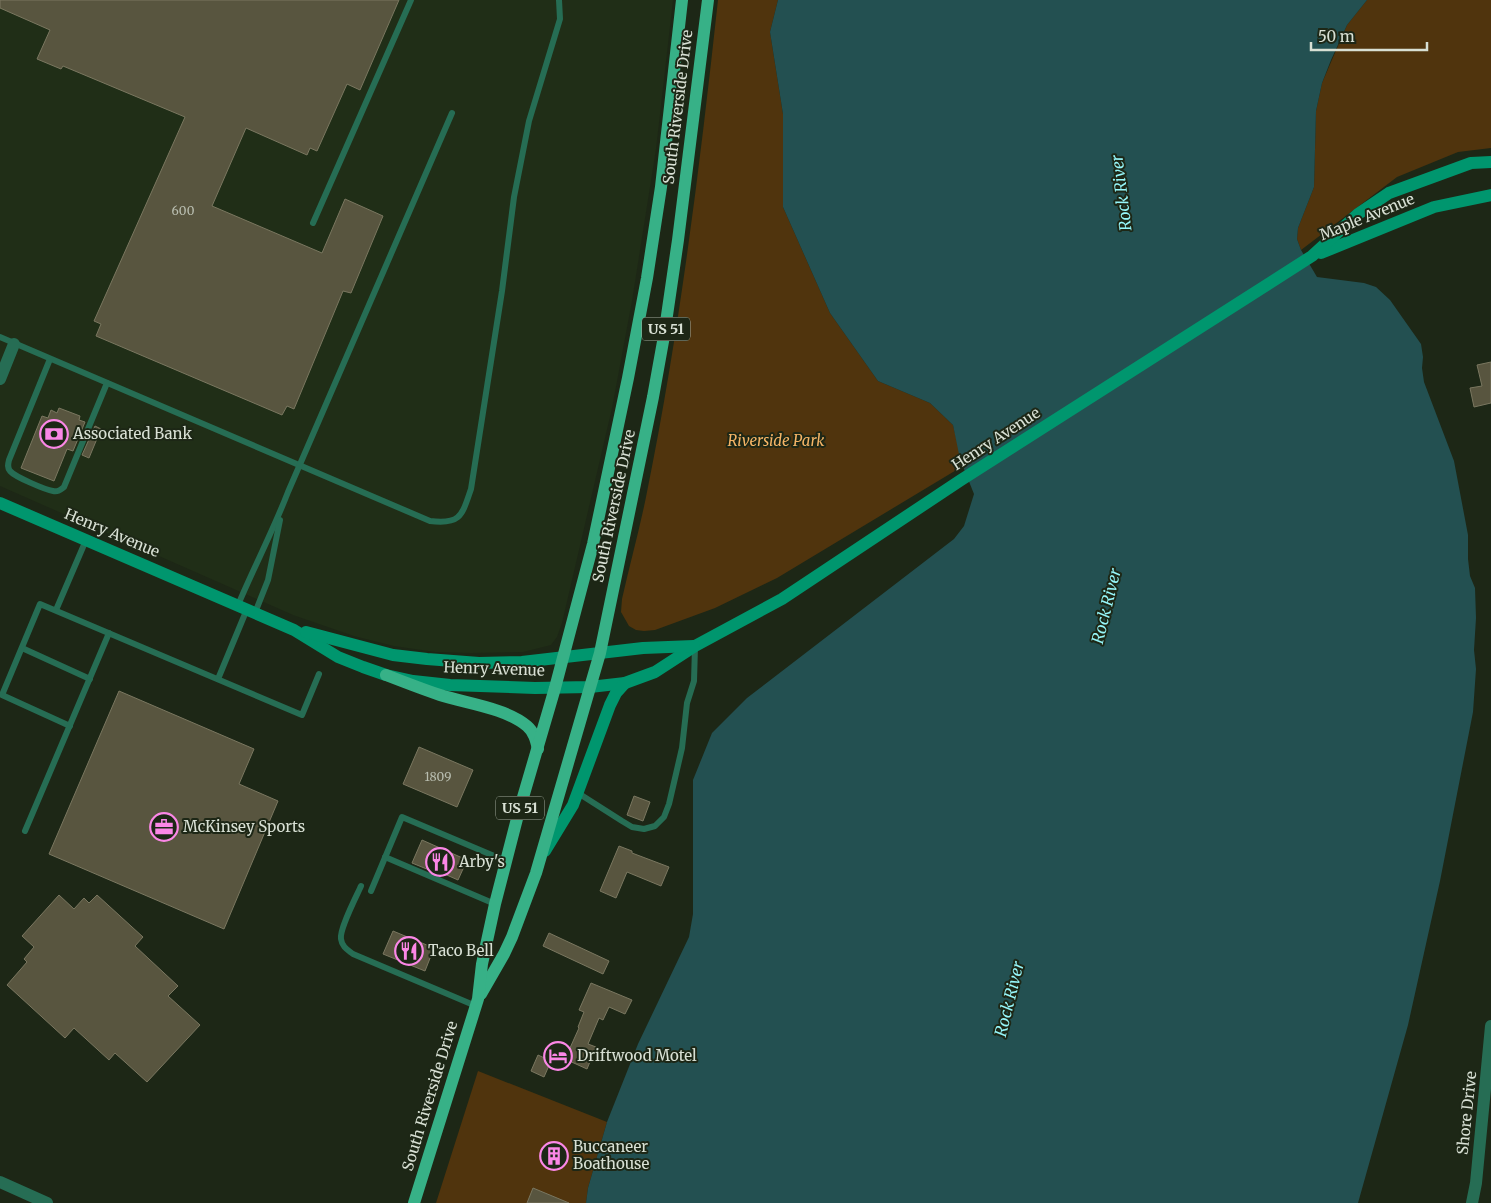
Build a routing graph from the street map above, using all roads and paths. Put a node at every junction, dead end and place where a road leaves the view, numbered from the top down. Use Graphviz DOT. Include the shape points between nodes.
graph roads {
  1 [pos="411,0"];
  2 [pos="559,0"];
  3 [pos="682,0"];
  4 [pos="708,0"];
  5 [pos="452,114"];
  6 [pos="1491,162"];
  7 [pos="1491,195"];
  8 [pos="313,224"];
  9 [pos="1312,256"];
  10 [pos="0,337"];
  11 [pos="14,344"];
  12 [pos="50,359"];
  13 [pos="0,380"];
  14 [pos="107,383"];
  15 [pos="300,465"];
  16 [pos="0,503"];
  17 [pos="282,507"];
  18 [pos="86,540"];
  19 [pos="247,609"];
  20 [pos="56,610"];
  21 [pos="294,630"];
  22 [pos="109,633"];
  23 [pos="696,646"];
  24 [pos="22,648"];
  25 [pos="600,653"];
  26 [pos="563,658"];
  27 [pos="319,674"];
  28 [pos="386,675"];
  29 [pos="90,679"];
  30 [pos="218,679"];
  31 [pos="625,683"];
  32 [pos="590,687"];
  33 [pos="556,688"];
  34 [pos="70,726"];
  35 [pos="538,749"];
  36 [pos="578,792"];
  37 [pos="25,831"];
  38 [pos="542,855"];
  39 [pos="385,856"];
  40 [pos="506,861"];
  41 [pos="361,886"];
  42 [pos="371,891"];
  43 [pos="495,904"];
  44 [pos="477,1002"];
  45 [pos="1491,1026"];
  46 [pos="1489,1078"];
  47 [pos="0,1182"];
  48 [pos="47,1203"];
  49 [pos="414,1203"];
  50 [pos="1472,1203"];
  1 -- 8 [label="lane"];
  2 -- 15 [label="lane" via="560,19 529,121 516,188 471,489 462,513 449,522 430,522"];
  3 -- 26 [label="main road, South Riverside Drive / US 51" via="661,187 647,278 593,544"];
  4 -- 25 [label="main road, South Riverside Drive / US 51" via="664,336"];
  5 -- 15 [label="lane"];
  6 -- 9 [label="street, Maple Avenue" via="1471,162 1389,193 1358,214"];
  7 -- 9 [label="street, Maple Avenue" via="1434,207"];
  9 -- 23 [label="street, Henry Avenue" via="961,480 782,600"];
  10 -- 11 [label="lane"];
  11 -- 12 [label="lane"];
  11 -- 13 [label="street"];
  12 -- 14 [label="lane"];
  12 -- 14 [label="lane" via="8,460 8,467 14,475 49,490 61,490 66,484"];
  14 -- 15 [label="lane"];
  15 -- 17 [label="lane"];
  16 -- 18 [label="street, Henry Avenue"];
  17 -- 19 [label="lane" via="248,580"];
  17 -- 19 [label="lane" via="268,580"];
  18 -- 19 [label="street, Henry Avenue"];
  18 -- 20 [label="lane"];
  19 -- 21 [label="street, Henry Avenue"];
  19 -- 30 [label="lane"];
  20 -- 22 [label="lane"];
  20 -- 24 [label="lane" via="40,604"];
  21 -- 26 [label="street, Henry Avenue" via="393,655 427,659 495,664"];
  21 -- 28 [label="street, Henry Avenue" via="338,657"];
  22 -- 29 [label="lane"];
  22 -- 30 [label="lane"];
  23 -- 25 [label="street, Henry Avenue"];
  23 -- 31 [label="street, Henry Avenue" via="655,672"];
  23 -- 36 [label="lane" via="694,681 687,703 682,748 664,817 655,826 644,829 632,827"];
  24 -- 29 [label="lane"];
  24 -- 34 [label="lane" via="2,695"];
  25 -- 26 [label="street, Henry Avenue"];
  25 -- 32 [label="main road, South Riverside Drive / US 51"];
  26 -- 33 [label="main road, South Riverside Drive / US 51"];
  27 -- 30 [label="lane" via="302,715"];
  28 -- 33 [label="street, Henry Avenue" via="450,685"];
  28 -- 35 [label="main road" via="515,718 532,732"];
  29 -- 34 [label="lane"];
  31 -- 32 [label="street, Henry Avenue"];
  31 -- 36 [label="street" via="610,705"];
  32 -- 33 [label="street, Henry Avenue"];
  32 -- 38 [label="main road, South Riverside Drive / US 51"];
  33 -- 35 [label="main road, South Riverside Drive / US 51"];
  34 -- 37 [label="lane"];
  35 -- 40 [label="main road, South Riverside Drive / US 51"];
  36 -- 38 [label="street"];
  38 -- 44 [label="main road, South Riverside Drive / US 51" via="512,937"];
  39 -- 40 [label="lane" via="402,817"];
  39 -- 42 [label="lane"];
  39 -- 43 [label="lane"];
  40 -- 43 [label="main road, South Riverside Drive / US 51"];
  41 -- 44 [label="lane" via="342,930 340,938 344,947 353,954"];
  43 -- 44 [label="main road, South Riverside Drive / US 51"];
  44 -- 49 [label="main road, South Riverside Drive / US 51"];
  45 -- 46 [label="street, Shore Drive"];
  46 -- 50 [label="street, Shore Drive"];
  47 -- 48 [label="street"];
}
